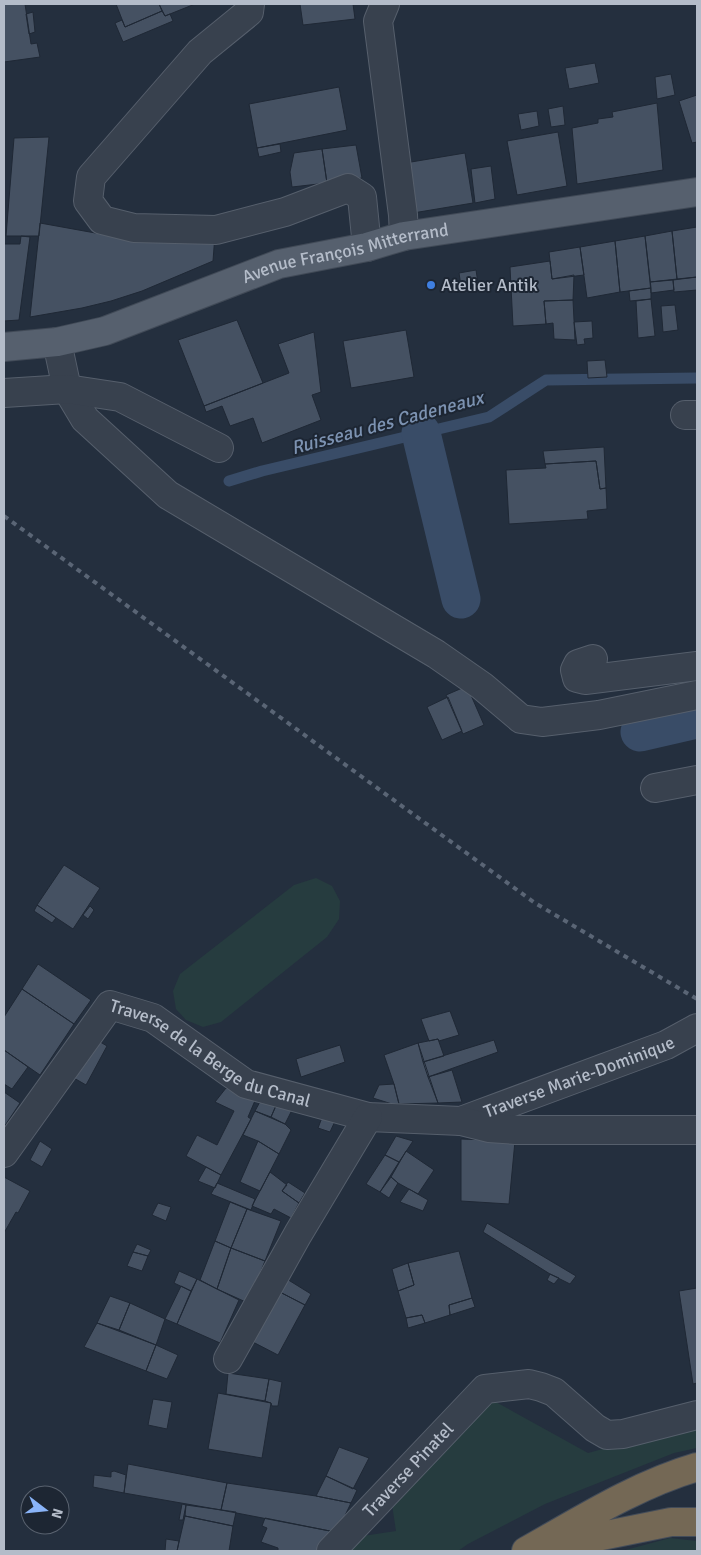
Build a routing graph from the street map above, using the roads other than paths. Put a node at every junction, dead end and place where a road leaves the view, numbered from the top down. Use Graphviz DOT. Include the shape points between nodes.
graph roads {
  1 [pos="250,4"];
  2 [pos="385,4"];
  3 [pos="697,192"];
  4 [pos="404,236"];
  5 [pos="367,248"];
  6 [pos="57,342"];
  7 [pos="4,346"];
  8 [pos="67,389"];
  9 [pos="4,393"];
  10 [pos="219,448"];
  11 [pos="593,659"];
  12 [pos="697,666"];
  13 [pos="697,695"];
  14 [pos="697,780"];
  15 [pos="655,788"];
  16 [pos="697,1028"];
  17 [pos="368,1117"];
  18 [pos="461,1121"];
  19 [pos="697,1130"];
  20 [pos="4,1153"];
  21 [pos="228,1359"];
  22 [pos="697,1415"];
  23 [pos="697,1467"];
  24 [pos="697,1522"];
  25 [pos="332,1551"];
  26 [pos="527,1551"];
  1 -- 5 [label="street" via="249,12 200,52 91,177 88,201 102,220 134,228 216,230 285,212 348,188 362,197"];
  2 -- 4 [label="street" via="378,21"];
  3 -- 4 [label="main road, Avenue François Mitterrand"];
  4 -- 5 [label="main road, Avenue François Mitterrand"];
  5 -- 6 [label="main road, Avenue François Mitterrand" via="279,264 106,331"];
  6 -- 7 [label="main road, Avenue François Mitterrand"];
  6 -- 8 [label="street"];
  8 -- 9 [label="street"];
  8 -- 10 [label="street" via="120,397"];
  8 -- 13 [label="street" via="86,419 168,495 436,654 482,686 521,719 542,722 599,715"];
  11 -- 12 [label="street" via="578,664 575,670 577,678 585,680"];
  14 -- 15 [label="street"];
  16 -- 18 [label="street, Traverse Marie-Dominique" via="666,1045"];
  17 -- 18 [label="street, Traverse de la Berge du Canal"];
  17 -- 20 [label="street, Traverse de la Berge du Canal" via="246,1084 153,1018 110,1006"];
  17 -- 21 [label="street"];
  18 -- 19 [label="street" via="516,1130"];
  22 -- 25 [label="street, Traverse Pinatel" via="607,1435 554,1392 529,1384 485,1389"];
  23 -- 26 [label="highway" via="630,1493"];
  24 -- 26 [label="highway" via="671,1522"];
}
